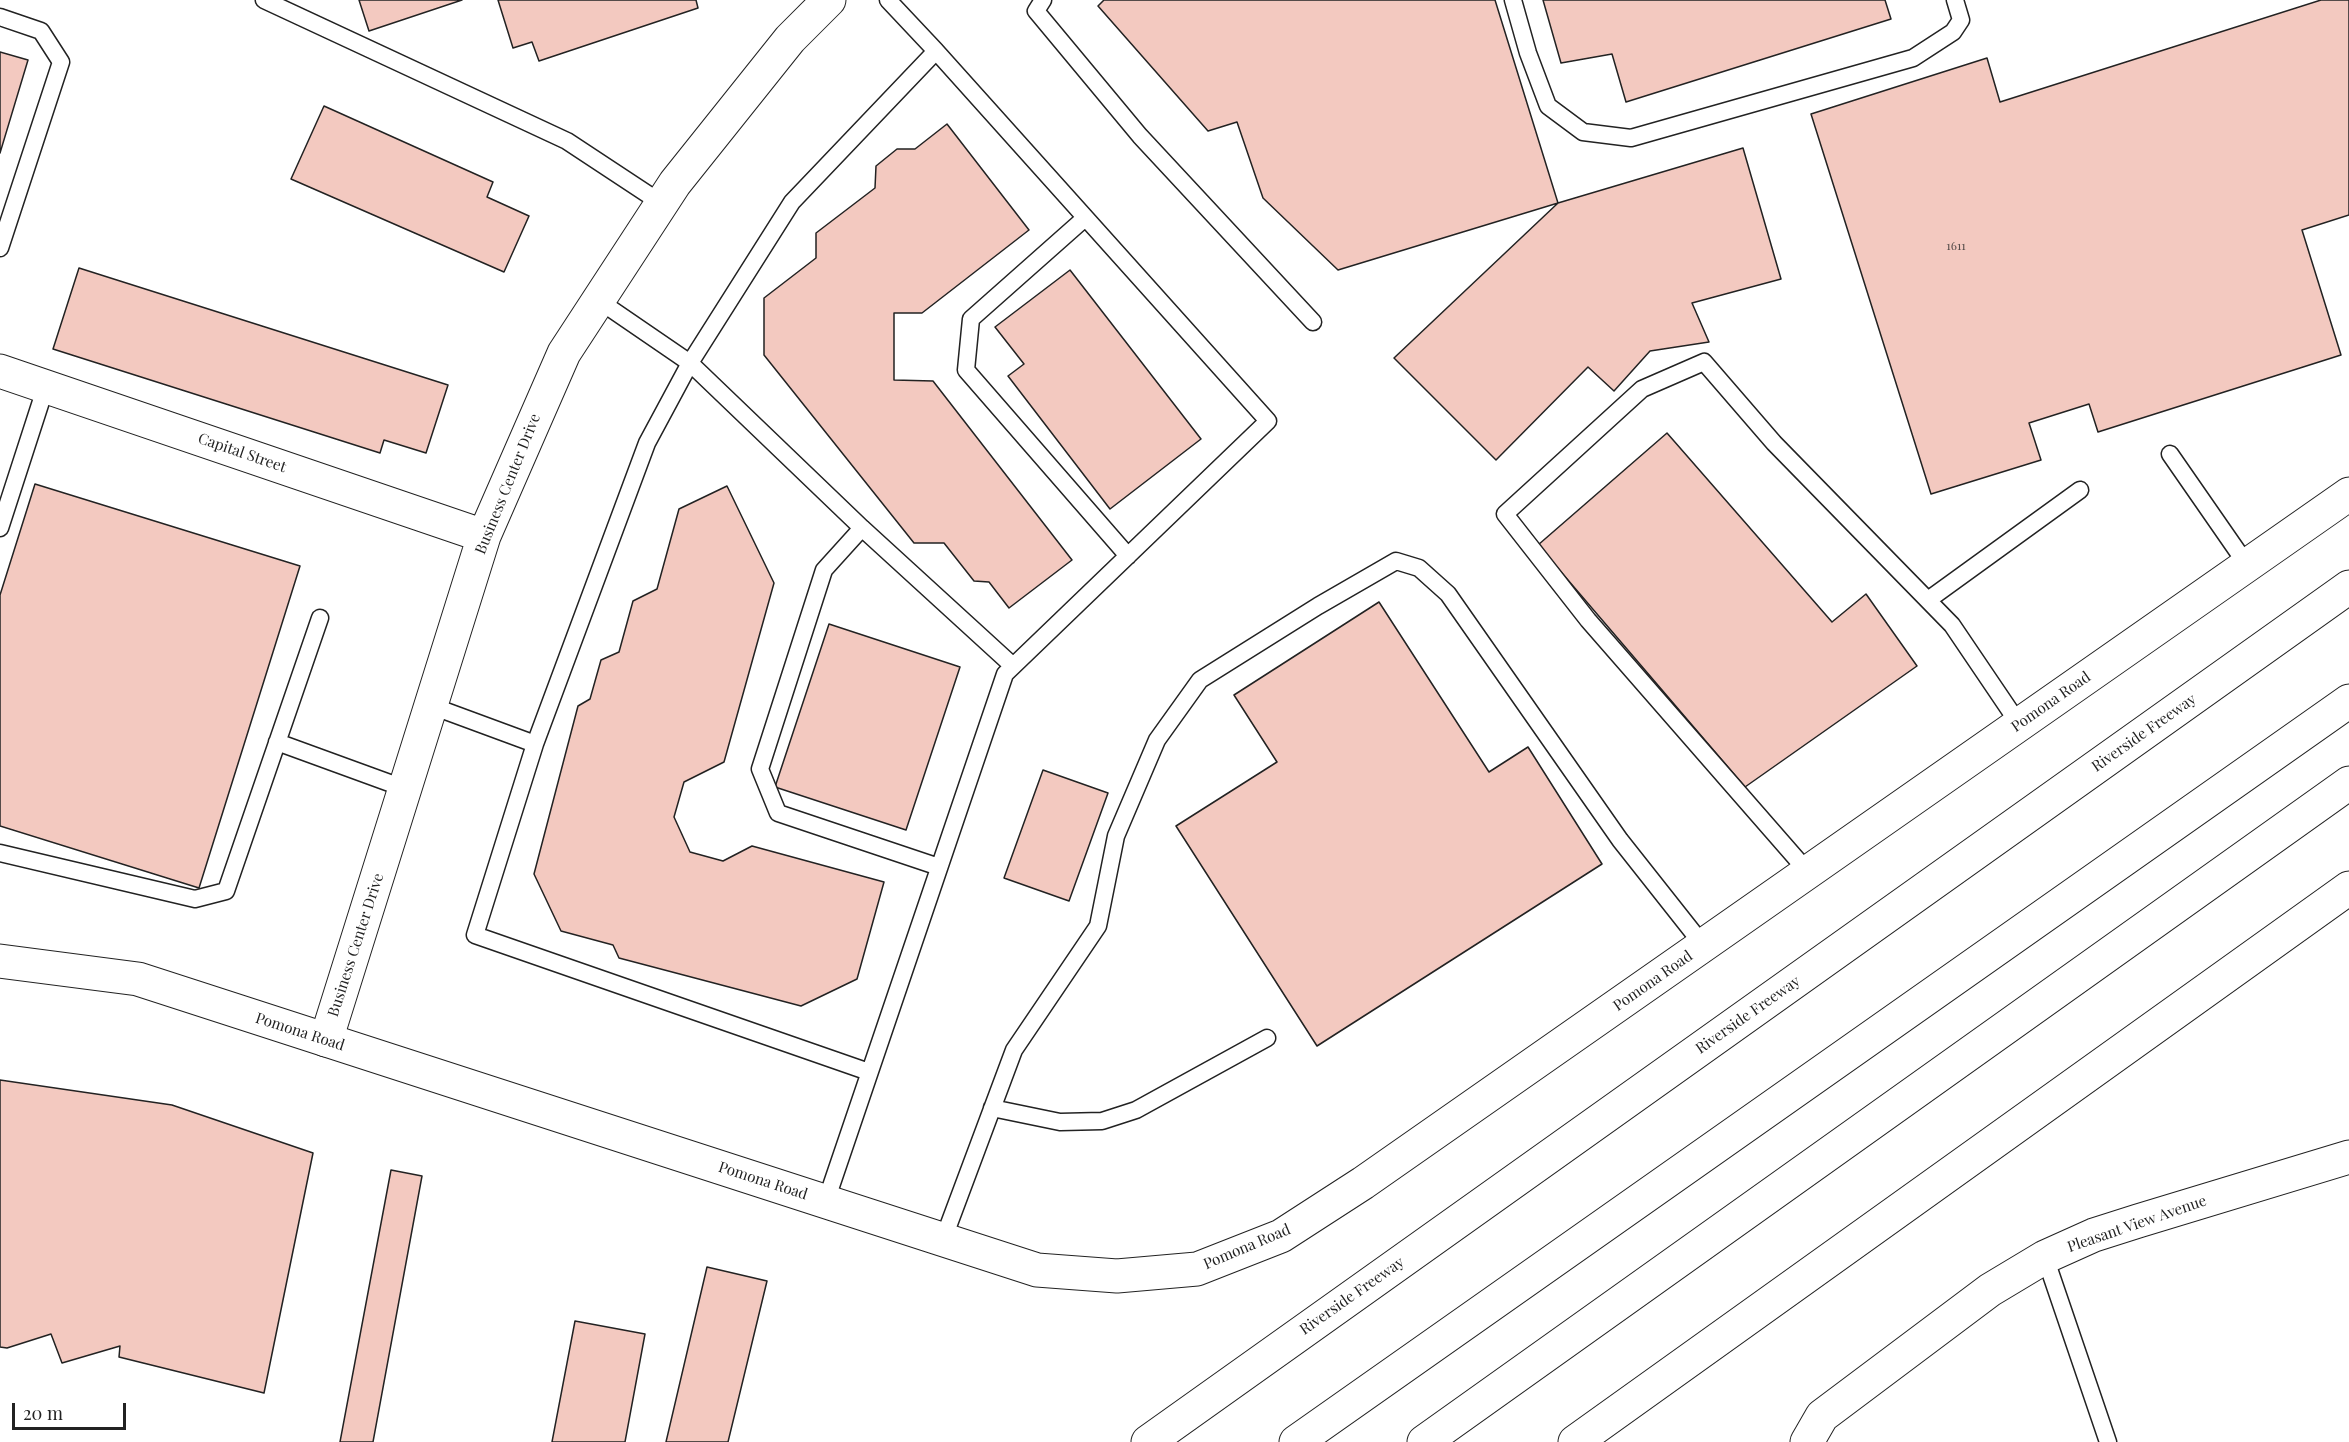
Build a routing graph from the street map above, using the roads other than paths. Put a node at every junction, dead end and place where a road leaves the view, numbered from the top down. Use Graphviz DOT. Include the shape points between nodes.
graph roads {
  1 [pos="264,0"];
  2 [pos="829,0"];
  3 [pos="888,0"];
  4 [pos="1043,0"];
  5 [pos="1513,0"];
  6 [pos="1955,0"];
  7 [pos="0,17"];
  8 [pos="936,51"];
  9 [pos="662,203"];
  10 [pos="1086,218"];
  11 [pos="0,248"];
  12 [pos="598,300"];
  13 [pos="1313,321"];
  14 [pos="690,363"];
  15 [pos="0,371"];
  16 [pos="46,386"];
  17 [pos="2170,454"];
  18 [pos="2080,490"];
  19 [pos="2349,494"];
  20 [pos="0,528"];
  21 [pos="862,528"];
  22 [pos="484,536"];
  23 [pos="1128,556"];
  24 [pos="2247,565"];
  25 [pos="2349,587"];
  26 [pos="1928,600"];
  27 [pos="320,618"];
  28 [pos="1013,666"];
  29 [pos="2349,702"];
  30 [pos="432,706"];
  31 [pos="2019,724"];
  32 [pos="277,742"];
  33 [pos="535,744"];
  34 [pos="2349,783"];
  35 [pos="406,789"];
  36 [pos="0,854"];
  37 [pos="939,867"];
  38 [pos="1808,872"];
  39 [pos="2349,888"];
  40 [pos="1703,945"];
  41 [pos="0,961"];
  42 [pos="1267,1038"];
  43 [pos="326,1040"];
  44 [pos="869,1072"];
  45 [pos="992,1108"];
  46 [pos="2349,1157"];
  47 [pos="826,1202"];
  48 [pos="943,1240"];
  49 [pos="2044,1257"];
  50 [pos="1148,1442"];
  51 [pos="1296,1442"];
  52 [pos="1424,1442"];
  53 [pos="1575,1442"];
  54 [pos="1807,1442"];
  55 [pos="2108,1442"];
  1 -- 9 [label="lane" via="567,141"];
  2 -- 9 [label="main road, Business Center Drive" via="790,39"];
  3 -- 8 [label="lane"];
  4 -- 13 [label="lane" via="1036,11 1140,136"];
  5 -- 6 [label="lane" via="1548,106 1583,132 1631,138 1913,58 1953,32 1961,20"];
  7 -- 11 [label="lane" via="41,31 61,62"];
  8 -- 10 [label="lane"];
  8 -- 14 [label="lane" via="792,202"];
  9 -- 12 [label="main road, Business Center Drive"];
  10 -- 23 [label="lane" via="970,319 966,370"];
  10 -- 23 [label="lane" via="1268,421"];
  12 -- 14 [label="lane"];
  12 -- 22 [label="main road, Business Center Drive" via="564,353"];
  14 -- 21 [label="lane"];
  14 -- 33 [label="lane" via="647,443"];
  15 -- 16 [label="main road, Capital Street"];
  16 -- 20 [label="lane"];
  16 -- 22 [label="main road, Capital Street"];
  17 -- 24 [label="lane"];
  18 -- 26 [label="lane"];
  19 -- 24 [label="main road, Pomona Road"];
  21 -- 28 [label="lane"];
  21 -- 37 [label="lane" via="825,570 760,769 778,813"];
  22 -- 30 [label="main road, Business Center Drive"];
  23 -- 28 [label="lane"];
  24 -- 31 [label="main road, Pomona Road"];
  25 -- 50 [label="main road, Riverside Freeway"];
  26 -- 31 [label="lane" via="1952,625"];
  26 -- 38 [label="lane" via="1774,443 1704,362 1642,389 1505,514 1588,620"];
  27 -- 32 [label="lane"];
  28 -- 37 [label="lane" via="1005,674"];
  29 -- 51 [label="main road"];
  30 -- 33 [label="lane"];
  30 -- 35 [label="main road, Business Center Drive"];
  31 -- 38 [label="main road, Pomona Road"];
  32 -- 35 [label="lane"];
  32 -- 36 [label="lane" via="226,891 195,899"];
  33 -- 44 [label="lane" via="475,935"];
  34 -- 52 [label="main road"];
  35 -- 43 [label="main road, Business Center Drive"];
  37 -- 44 [label="lane"];
  38 -- 40 [label="main road, Pomona Road"];
  39 -- 53 [label="main road"];
  40 -- 45 [label="lane" via="1620,840 1448,594 1419,568 1396,561 1200,680 1157,740 1116,836 1098,926 1014,1050"];
  40 -- 48 [label="main road, Pomona Road" via="1336,1201 1281,1236 1197,1269 1117,1276 1037,1270"];
  41 -- 43 [label="main road, Pomona Road" via="138,979"];
  42 -- 45 [label="lane" via="1136,1110 1102,1121 1060,1122"];
  43 -- 47 [label="main road, Pomona Road"];
  44 -- 47 [label="lane"];
  45 -- 48 [label="lane"];
  46 -- 49 [label="main road, Pleasant View Avenue" via="2094,1235"];
  47 -- 48 [label="main road, Pomona Road"];
  49 -- 54 [label="main road, Pleasant View Avenue" via="1990,1290 1822,1416"];
  49 -- 55 [label="lane"];
}
